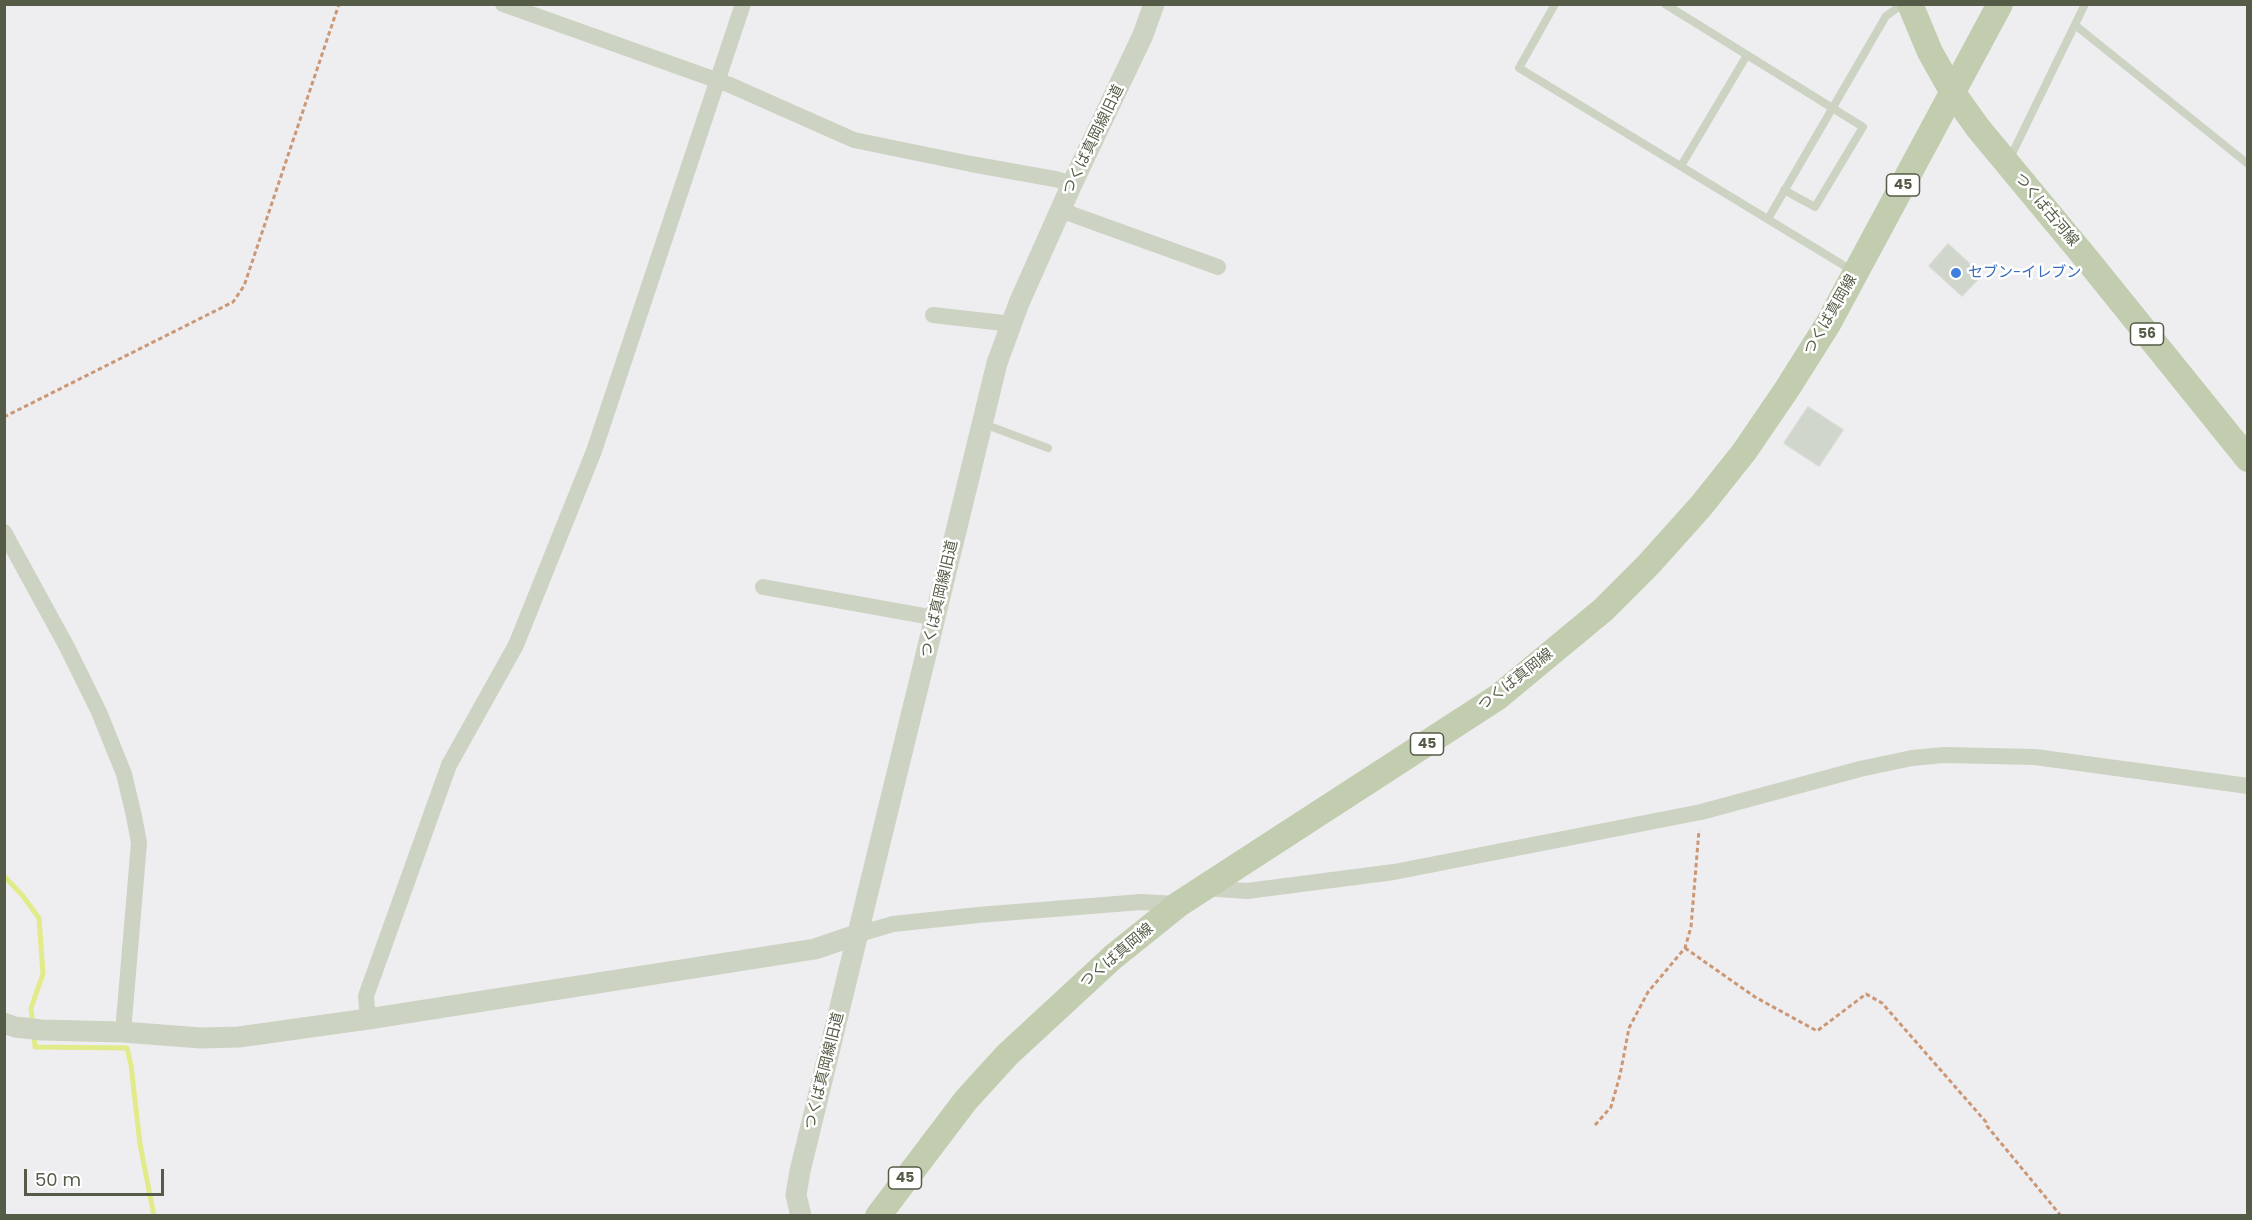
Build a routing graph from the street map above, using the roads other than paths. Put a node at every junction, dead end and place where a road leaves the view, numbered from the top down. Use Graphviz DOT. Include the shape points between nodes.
graph roads {
  1 [pos="504,4"];
  2 [pos="743,4"];
  3 [pos="1155,4"];
  4 [pos="1555,4"];
  5 [pos="1665,4"];
  6 [pos="1903,4"];
  7 [pos="1910,4"];
  8 [pos="2000,4"];
  9 [pos="2085,4"];
  10 [pos="2075,25"];
  11 [pos="1748,55"];
  12 [pos="719,82"];
  13 [pos="1953,93"];
  14 [pos="1832,107"];
  15 [pos="2007,163"];
  16 [pos="2247,164"];
  17 [pos="1681,166"];
  18 [pos="1072,184"];
  19 [pos="1784,190"];
  20 [pos="1060,210"];
  21 [pos="1768,219"];
  22 [pos="1218,267"];
  23 [pos="1856,273"];
  24 [pos="933,315"];
  25 [pos="1011,324"];
  26 [pos="983,423"];
  27 [pos="1048,448"];
  28 [pos="2247,459"];
  29 [pos="4,532"];
  30 [pos="763,587"];
  31 [pos="936,618"];
  32 [pos="2247,786"];
  33 [pos="1202,888"];
  34 [pos="1179,904"];
  35 [pos="859,934"];
  36 [pos="368,1019"];
  37 [pos="4,1023"];
  38 [pos="123,1032"];
  39 [pos="801,1215"];
  40 [pos="878,1215"];
  1 -- 12 [label="street"];
  2 -- 12 [label="street"];
  3 -- 18 [label="street, つくば真岡線旧道"];
  4 -- 17 [label="lane" via="1518,68"];
  5 -- 11 [label="lane"];
  6 -- 14 [label="lane" via="1886,16"];
  7 -- 13 [label="main road, つくば古河線 / 56"];
  8 -- 13 [label="main road, つくば真岡線 / 45"];
  9 -- 10 [label="lane"];
  10 -- 15 [label="lane"];
  10 -- 16 [label="lane"];
  11 -- 14 [label="lane"];
  11 -- 17 [label="lane"];
  12 -- 18 [label="street" via="854,140"];
  12 -- 36 [label="street" via="594,451 516,645 449,765 366,996"];
  13 -- 15 [label="main road, つくば古河線 / 56"];
  13 -- 23 [label="main road, つくば真岡線 / 45"];
  14 -- 19 [label="lane"];
  14 -- 19 [label="lane" via="1863,127 1815,207"];
  15 -- 28 [label="main road, つくば古河線 / 56"];
  17 -- 21 [label="lane"];
  18 -- 20 [label="street, つくば真岡線旧道"];
  19 -- 21 [label="lane"];
  20 -- 22 [label="street"];
  20 -- 25 [label="street, つくば真岡線旧道"];
  21 -- 23 [label="lane"];
  23 -- 33 [label="main road, つくば真岡線 / 45" via="1828,324 1744,452 1664,548 1604,610 1498,697"];
  24 -- 25 [label="street"];
  25 -- 26 [label="street, つくば真岡線旧道"];
  26 -- 27 [label="lane"];
  26 -- 31 [label="street, つくば真岡線旧道"];
  29 -- 38 [label="street" via="99,712 124,774 134,816 139,843"];
  30 -- 31 [label="street"];
  31 -- 35 [label="street, つくば真岡線旧道"];
  32 -- 33 [label="street" via="2035,757 1912,758 1701,812 1394,872 1247,891"];
  33 -- 34 [label="main road, つくば真岡線 / 45"];
  34 -- 35 [label="street" via="1140,902 978,915 893,924"];
  34 -- 40 [label="main road, つくば真岡線 / 45" via="1113,957 1007,1055 966,1100"];
  35 -- 36 [label="street" via="815,949"];
  35 -- 39 [label="street, つくば真岡線旧道" via="800,1171 796,1195"];
  36 -- 38 [label="street" via="201,1038"];
  37 -- 38 [label="street" via="42,1030"];
}
